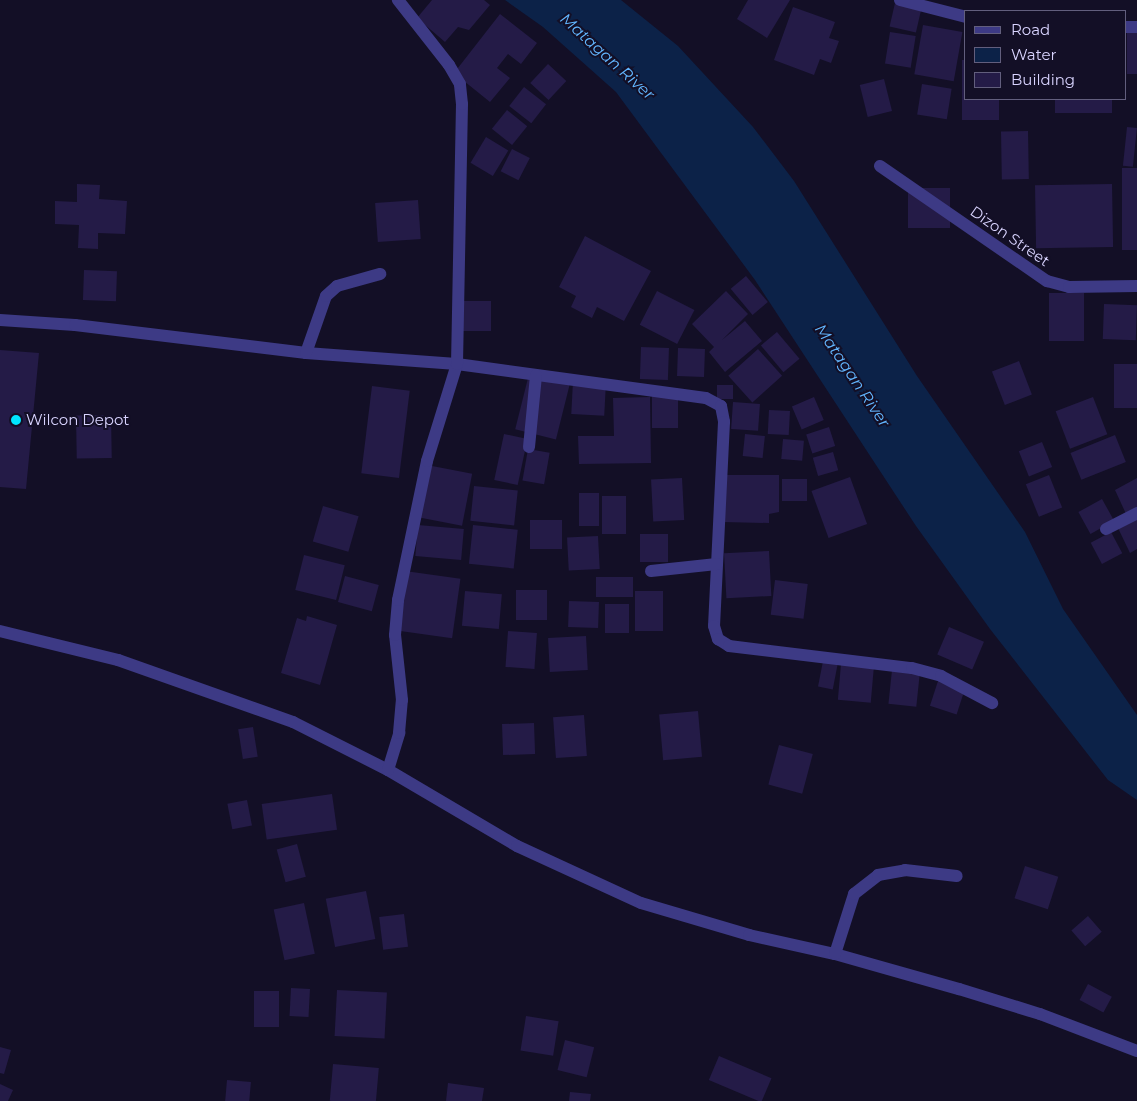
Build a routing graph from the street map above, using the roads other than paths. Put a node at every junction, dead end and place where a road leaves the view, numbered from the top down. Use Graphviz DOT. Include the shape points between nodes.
graph roads {
  1 [pos="398,0"];
  2 [pos="900,0"];
  3 [pos="964,16"];
  4 [pos="880,166"];
  5 [pos="380,274"];
  6 [pos="1137,286"];
  7 [pos="0,320"];
  8 [pos="306,353"];
  9 [pos="457,364"];
  10 [pos="536,375"];
  11 [pos="529,447"];
  12 [pos="1137,513"];
  13 [pos="1106,528"];
  14 [pos="717,564"];
  15 [pos="651,571"];
  16 [pos="0,631"];
  17 [pos="992,703"];
  18 [pos="388,770"];
  19 [pos="957,876"];
  20 [pos="835,954"];
  21 [pos="1137,1051"];
  1 -- 9 [label="street" via="460,84"];
  2 -- 3 [label="street"];
  4 -- 6 [label="street, Dizon Street" via="1047,281 1068,287"];
  5 -- 8 [label="street" via="337,286 326,296"];
  7 -- 8 [label="street"];
  8 -- 9 [label="street"];
  9 -- 10 [label="street"];
  9 -- 18 [label="street" via="427,462 398,600 395,635 402,700 398,733"];
  10 -- 11 [label="street"];
  10 -- 14 [label="street" via="706,398 721,406 724,422"];
  12 -- 13 [label="street"];
  14 -- 15 [label="street"];
  14 -- 17 [label="street" via="714,626 718,639 729,646 912,668 941,676"];
  16 -- 18 [label="street" via="118,660 293,722"];
  18 -- 20 [label="street" via="517,846 641,903 749,935"];
  19 -- 20 [label="street" via="905,870 878,875 854,894"];
  20 -- 21 [label="street" via="1040,1014"];
}
